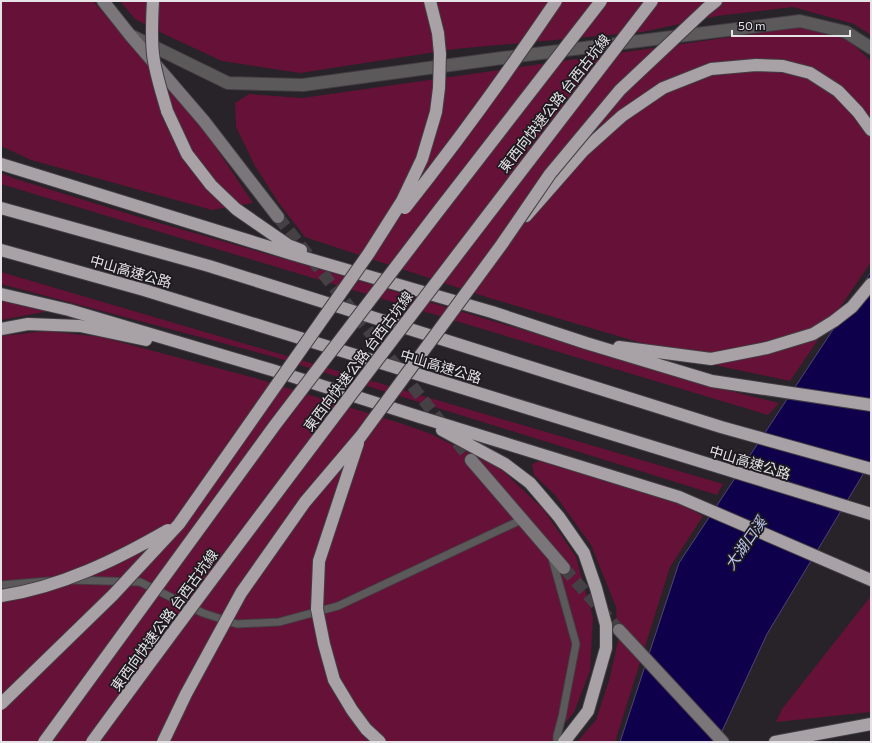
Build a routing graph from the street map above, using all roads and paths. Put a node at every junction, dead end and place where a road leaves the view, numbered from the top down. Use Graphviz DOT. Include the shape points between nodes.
graph roads {
  1 [pos="103,1"];
  2 [pos="153,1"];
  3 [pos="430,1"];
  4 [pos="556,1"];
  5 [pos="601,1"];
  6 [pos="652,1"];
  7 [pos="716,1"];
  8 [pos="130,35"];
  9 [pos="871,48"];
  10 [pos="871,130"];
  11 [pos="1,164"];
  12 [pos="1,208"];
  13 [pos="278,217"];
  14 [pos="502,244"];
  15 [pos="1,250"];
  16 [pos="369,253"];
  17 [pos="345,269"];
  18 [pos="871,284"];
  19 [pos="1,294"];
  20 [pos="1,328"];
  21 [pos="586,343"];
  22 [pos="272,370"];
  23 [pos="871,405"];
  24 [pos="420,417"];
  25 [pos="361,436"];
  26 [pos="471,460"];
  27 [pos="871,469"];
  28 [pos="871,514"];
  29 [pos="523,519"];
  30 [pos="179,524"];
  31 [pos="551,552"];
  32 [pos="564,568"];
  33 [pos="871,580"];
  34 [pos="1,585"];
  35 [pos="1,596"];
  36 [pos="624,634"];
  37 [pos="1,704"];
  38 [pos="871,724"];
  39 [pos="44,742"];
  40 [pos="92,742"];
  41 [pos="163,742"];
  42 [pos="380,742"];
  43 [pos="557,742"];
  44 [pos="564,742"];
  45 [pos="723,742"];
  46 [pos="774,742"];
  1 -- 8 [label="street"];
  2 -- 17 [label="highway, bridge" via="153,55 160,88 187,154 210,185 236,209 288,245"];
  3 -- 16 [label="highway, bridge" via="440,54 436,112 422,159 406,194"];
  4 -- 16 [label="highway, bridge" via="448,153"];
  5 -- 39 [label="highway, 東西向快速公路 台西古坑線, bridge" via="275,425"];
  6 -- 40 [label="highway, 東西向快速公路 台西古坑線, bridge" via="464,245"];
  7 -- 14 [label="highway, bridge" via="620,90 550,174"];
  8 -- 9 [label="street" via="228,83 303,85 800,21 846,32"];
  8 -- 13 [label="street" via="204,121"];
  10 -- 14 [label="highway, bridge" via="838,91 810,73 783,66 756,65 710,69 663,88 622,116 583,151"];
  11 -- 17 [label="highway"];
  12 -- 27 [label="highway, 中山高速公路" via="209,266 721,427"];
  14 -- 25 [label="highway, bridge"];
  15 -- 28 [label="highway, 中山高速公路" via="152,292"];
  16 -- 30 [label="highway, bridge"];
  17 -- 21 [label="highway" via="492,312"];
  18 -- 21 [label="highway" via="852,307 813,334 767,348 711,358"];
  19 -- 22 [label="highway" via="69,310"];
  20 -- 22 [label="highway" via="28,324 80,326 151,341 230,365"];
  21 -- 23 [label="highway" via="712,381"];
  22 -- 24 [label="highway"];
  24 -- 33 [label="highway" via="679,497"];
  24 -- 44 [label="highway" via="506,464 530,483 560,516 584,553 606,625 606,648 588,711"];
  25 -- 41 [label="highway, bridge" via="305,502 241,593"];
  25 -- 42 [label="highway, bridge" via="319,561 316,609 334,680 366,729"];
  26 -- 29 [label="street"];
  29 -- 31 [label="street"];
  29 -- 34 [label="lane" via="338,606 279,622 237,624 203,613 140,582 77,580"];
  30 -- 35 [label="highway, bridge" via="137,548 72,578 22,593"];
  30 -- 37 [label="highway, bridge" via="113,595"];
  31 -- 32 [label="street"];
  31 -- 43 [label="lane" via="576,644 556,736"];
  36 -- 45 [label="street"];
  38 -- 46 [label="highway"];
}
